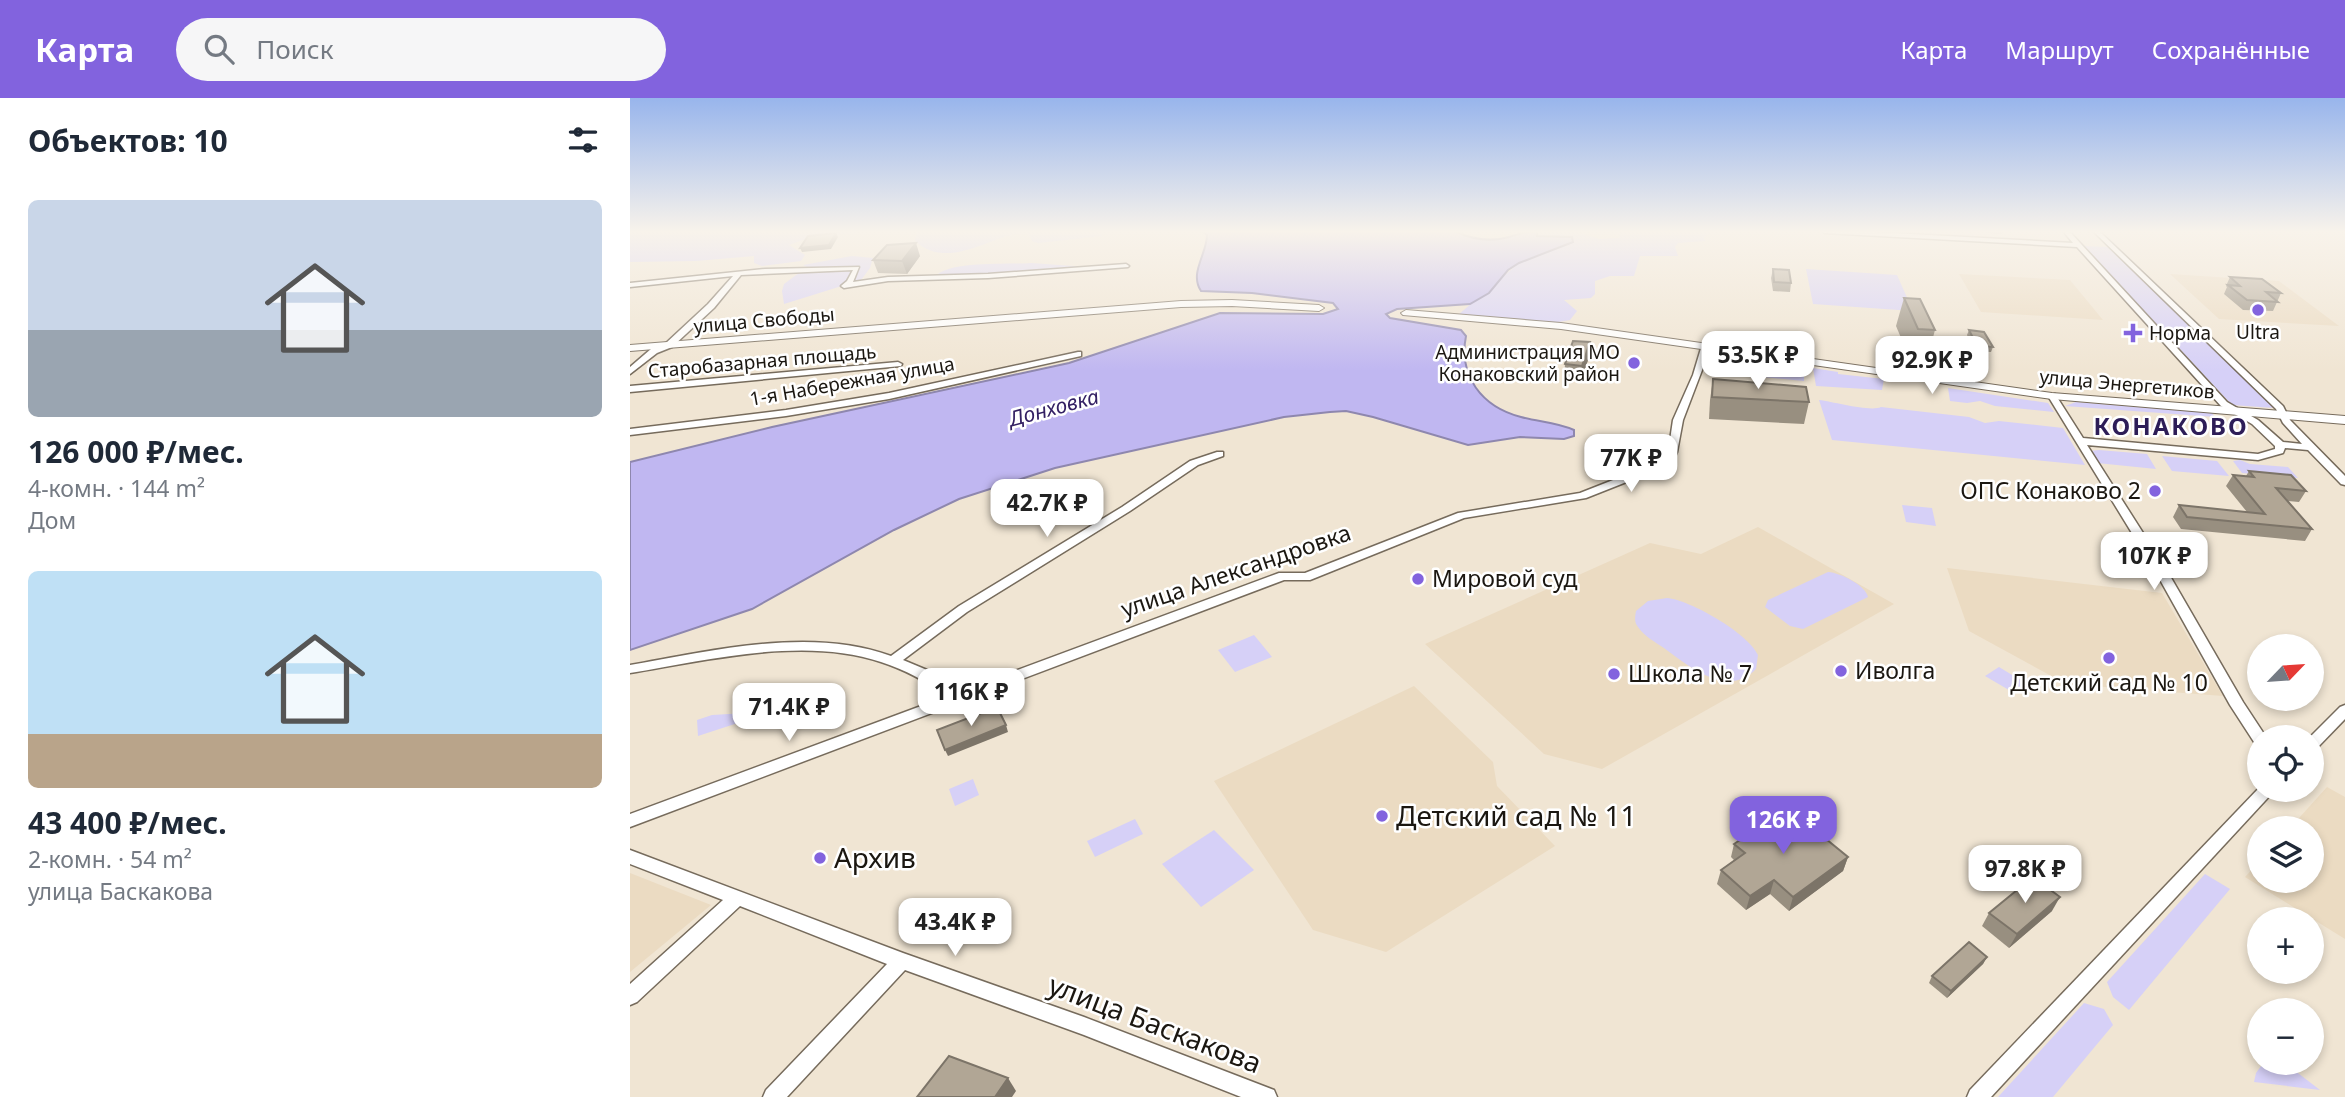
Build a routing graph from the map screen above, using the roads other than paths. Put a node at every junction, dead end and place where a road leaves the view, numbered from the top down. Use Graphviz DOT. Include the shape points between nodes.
graph roads {
  1 [pos="698,278"];
  2 [pos="736,278"];
  3 [pos="852,278"];
  4 [pos="934,278"];
  5 [pos="2108,278"];
  6 [pos="2144,278"];
  7 [pos="630,285"];
  8 [pos="1319,308"];
  9 [pos="1406,313"];
  10 [pos="669,345"];
  11 [pos="1705,347"];
  12 [pos="630,348"];
  13 [pos="1078,354"];
  14 [pos="898,364"];
  15 [pos="630,371"];
  16 [pos="630,389"];
  17 [pos="2052,396"];
  18 [pos="2233,411"];
  19 [pos="2285,415"];
  20 [pos="2345,420"];
  21 [pos="630,432"];
  22 [pos="2080,441"];
  23 [pos="2280,446"];
  24 [pos="2311,447"];
  25 [pos="1220,454"];
  26 [pos="2345,482"];
  27 [pos="893,661"];
  28 [pos="630,669"];
  29 [pos="961,698"];
  30 [pos="2237,705"];
  31 [pos="2345,710"];
  32 [pos="2250,725"];
  33 [pos="2324,732"];
  34 [pos="2256,802"];
  35 [pos="630,821"];
  36 [pos="630,857"];
  37 [pos="738,897"];
  38 [pos="902,961"];
  39 [pos="630,996"];
  40 [pos="773,1097"];
  41 [pos="1267,1097"];
  42 [pos="1977,1097"];
  1 -- 7 [label="street"];
  2 -- 10 [label="street"];
  3 -- 4 [label="street" via="844,286"];
  5 -- 18 [label="street"];
  6 -- 19 [label="street"];
  8 -- 10 [label="main road, улица Свободы" via="1188,303"];
  9 -- 11 [label="main road, улица Энергетиков" via="1561,326"];
  10 -- 12 [label="main road, улица Свободы"];
  10 -- 15 [label="street"];
  11 -- 17 [label="main road, улица Энергетиков"];
  11 -- 29 [label="street, улица Александровка" via="1699,374 1678,420 1674,454 1668,463 1582,496 1462,515 1306,577 1283,576"];
  13 -- 21 [label="street, 1-я Набережная улица" via="889,396"];
  14 -- 16 [label="street, Старобазарная площадь"];
  17 -- 18 [label="main road, улица Энергетиков"];
  17 -- 22 [label="street"];
  18 -- 19 [label="main road, улица Энергетиков"];
  18 -- 23 [label="street" via="2255,422"];
  19 -- 20 [label="main road, улица Энергетиков"];
  19 -- 24 [label="street"];
  22 -- 23 [label="street" via="2259,457 2280,451"];
  22 -- 30 [label="street"];
  23 -- 24 [label="street"];
  24 -- 26 [label="street"];
  25 -- 27 [label="street" via="1194,463 963,609"];
  27 -- 28 [label="street" via="841,647 781,647"];
  27 -- 29 [label="street" via="938,680"];
  29 -- 35 [label="street, улица Александровка"];
  30 -- 32 [label="street"];
  31 -- 33 [label="street"];
  34 -- 42 [label="street"];
  36 -- 37 [label="street, улица Баскакова"];
  37 -- 38 [label="street, улица Баскакова"];
  37 -- 39 [label="street"];
  38 -- 40 [label="street"];
  38 -- 41 [label="street, улица Баскакова"];
}
